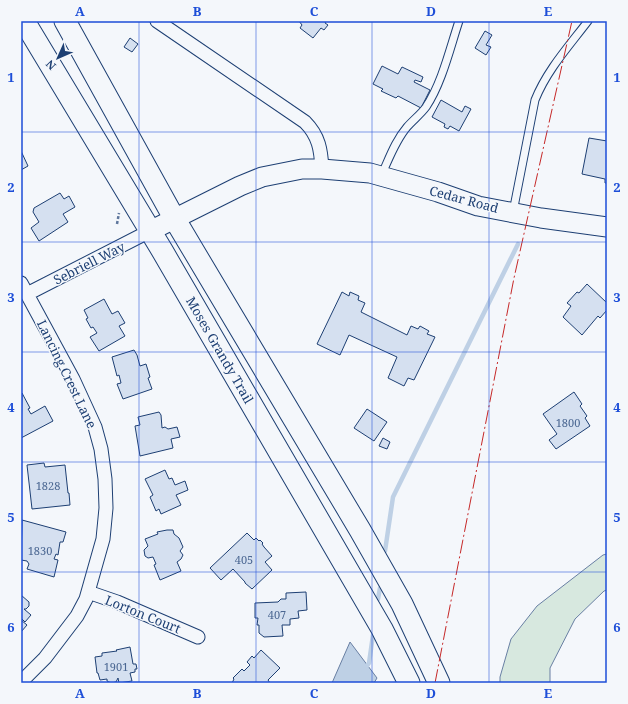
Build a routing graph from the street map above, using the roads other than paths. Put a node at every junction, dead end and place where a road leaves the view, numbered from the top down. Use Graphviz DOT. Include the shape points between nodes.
graph roads {
  1 [pos="24,21"];
  2 [pos="65,21"];
  3 [pos="157,21"];
  4 [pos="459,21"];
  5 [pos="588,21"];
  6 [pos="322,169"];
  7 [pos="381,176"];
  8 [pos="513,212"];
  9 [pos="174,218"];
  10 [pos="607,227"];
  11 [pos="150,231"];
  12 [pos="24,289"];
  13 [pos="88,592"];
  14 [pos="198,637"];
  15 [pos="21,682"];
  16 [pos="409,683"];
  17 [pos="439,683"];
  1 -- 11 [label="main road, Moses Grandy Trail"];
  2 -- 9 [label="main road, Moses Grandy Trail"];
  3 -- 6 [label="street" via="305,122 316,136 321,150"];
  4 -- 7 [label="lane" via="444,67 426,107 397,141"];
  5 -- 8 [label="lane" via="548,73 535,100"];
  6 -- 7 [label="street, Cedar Road"];
  6 -- 9 [label="street, Cedar Road" via="302,169 262,177"];
  7 -- 8 [label="street, Cedar Road" via="478,206"];
  8 -- 10 [label="street, Cedar Road"];
  9 -- 11 [label="street, Cedar Road"];
  9 -- 17 [label="main road, Moses Grandy Trail" via="360,530 402,604"];
  11 -- 12 [label="street, Sebriell Way"];
  11 -- 16 [label="main road, Moses Grandy Trail" via="382,629"];
  12 -- 13 [label="street, Lancing Crest Lane" via="86,405 101,449 106,508 103,539"];
  13 -- 14 [label="street, Lorton Court"];
  13 -- 15 [label="street, Lancing Crest Lane" via="77,616 45,658"];
}
